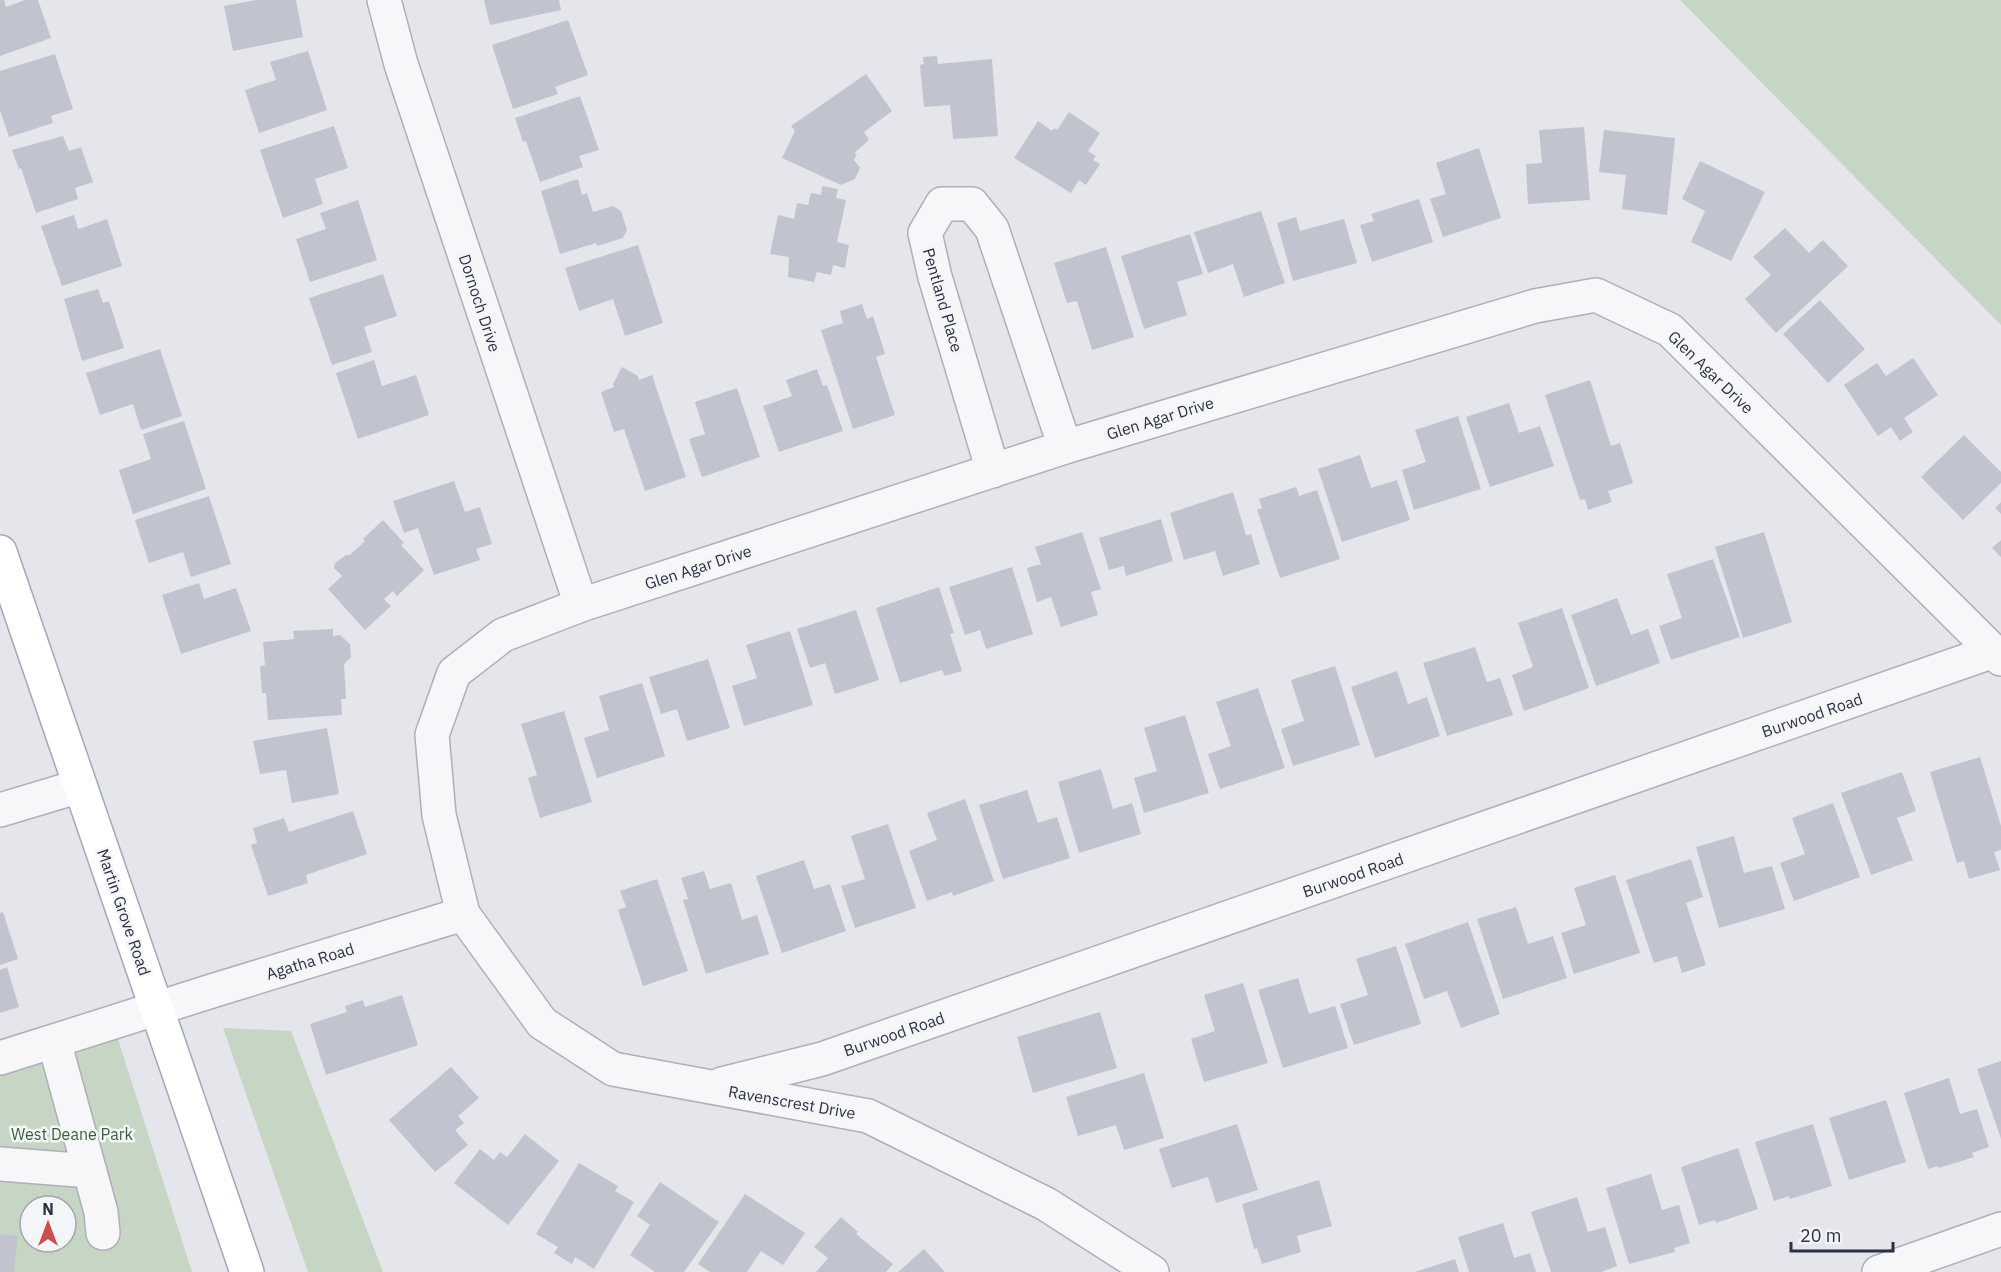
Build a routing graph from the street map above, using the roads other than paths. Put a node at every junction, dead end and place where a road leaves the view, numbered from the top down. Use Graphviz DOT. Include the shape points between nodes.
graph roads {
  1 [pos="384,0"];
  2 [pos="1065,447"];
  3 [pos="993,471"];
  4 [pos="0,552"];
  5 [pos="581,605"];
  6 [pos="1997,655"];
  7 [pos="80,786"];
  8 [pos="0,810"];
  9 [pos="463,914"];
  10 [pos="157,1008"];
  11 [pos="54,1041"];
  12 [pos="0,1058"];
  13 [pos="709,1087"];
  14 [pos="0,1164"];
  15 [pos="90,1171"];
  16 [pos="2001,1229"];
  17 [pos="103,1233"];
  18 [pos="247,1272"];
  19 [pos="1152,1272"];
  20 [pos="1880,1272"];
  1 -- 5 [label="street, Dornoch Drive" via="401,64"];
  2 -- 3 [label="street, Glen Agar Drive"];
  2 -- 3 [label="street, Pentland Place" via="992,229 972,204 942,204 925,233"];
  2 -- 6 [label="street, Glen Agar Drive" via="1536,306 1596,295 1670,330"];
  3 -- 5 [label="street, Glen Agar Drive"];
  4 -- 7 [label="main road, Martin Grove Road"];
  5 -- 9 [label="street, Glen Agar Drive" via="503,635 454,673 432,735 439,815"];
  6 -- 13 [label="street, Burwood Road" via="822,1059"];
  7 -- 8 [label="street"];
  7 -- 10 [label="main road, Martin Grove Road"];
  9 -- 10 [label="street, Agatha Road"];
  9 -- 13 [label="street, Ravenscrest Drive" via="542,1023 613,1069"];
  10 -- 11 [label="street, Agatha Road"];
  10 -- 18 [label="main road, Martin Grove Road"];
  11 -- 12 [label="street, Agatha Road"];
  11 -- 15 [label="street"];
  13 -- 19 [label="street, Ravenscrest Drive" via="868,1116 1046,1204"];
  14 -- 15 [label="street"];
  15 -- 17 [label="street"];
  16 -- 20 [label="street"];
}
